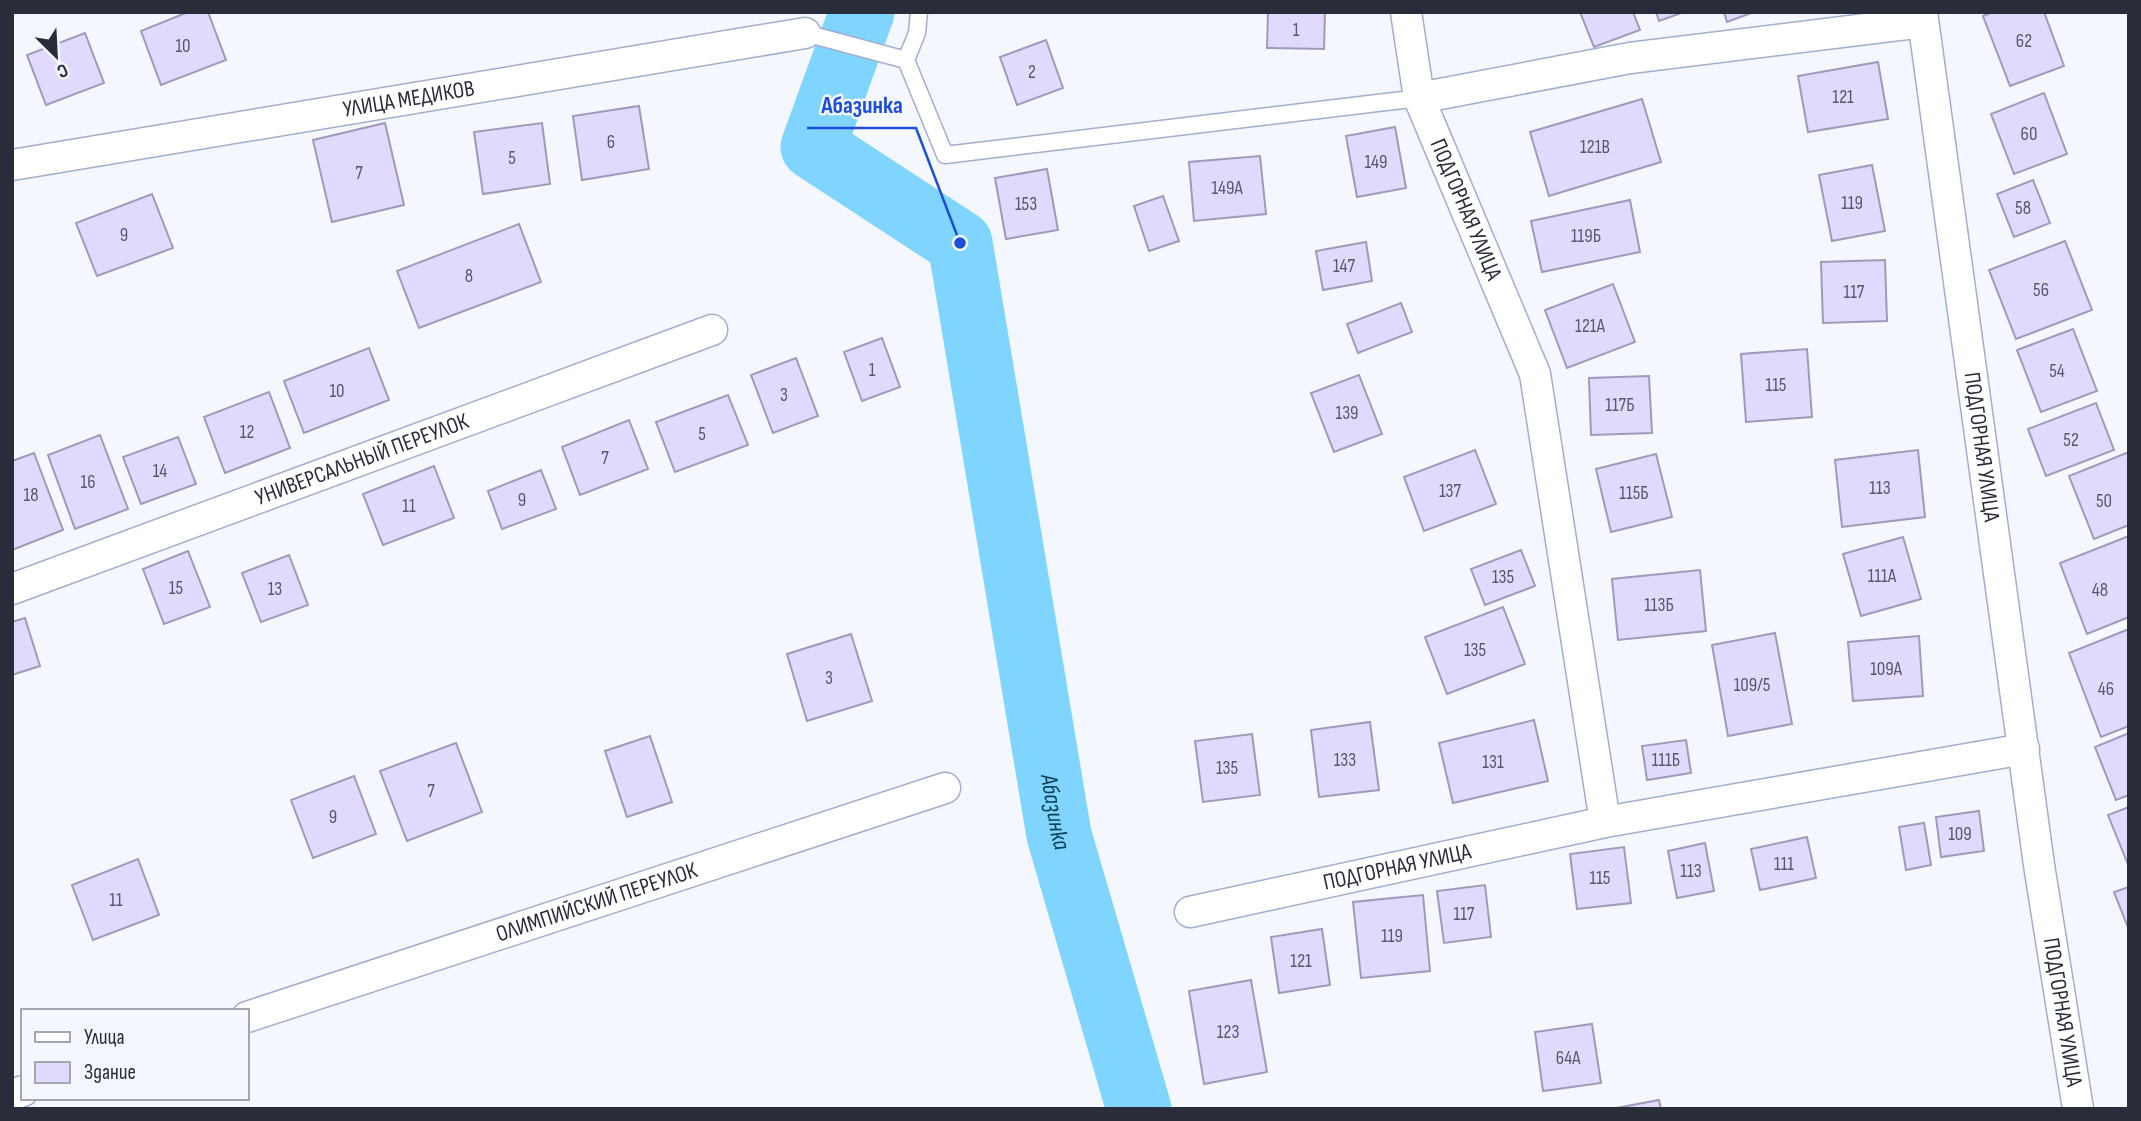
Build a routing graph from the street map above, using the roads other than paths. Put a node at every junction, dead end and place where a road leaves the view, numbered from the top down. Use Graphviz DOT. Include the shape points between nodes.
graph roads {
  1 [pos="919,12"];
  2 [pos="1406,12"];
  3 [pos="1923,17"];
  4 [pos="805,33"];
  5 [pos="906,60"];
  6 [pos="1419,98"];
  7 [pos="12,165"];
  8 [pos="712,330"];
  9 [pos="12,589"];
  10 [pos="2024,749"];
  11 [pos="945,788"];
  12 [pos="1605,822"];
  13 [pos="1190,912"];
  14 [pos="248,1017"];
  15 [pos="2078,1109"];
  1 -- 5 [label="lane" via="917,33"];
  2 -- 6 [label="street"];
  3 -- 6 [label="street, ПОДГОРНАЯ УЛИЦА" via="1630,58"];
  3 -- 10 [label="street, ПОДГОРНАЯ УЛИЦА"];
  4 -- 5 [label="lane"];
  4 -- 7 [label="street, УЛИЦА МЕДИКОВ"];
  5 -- 6 [label="lane" via="944,155"];
  6 -- 12 [label="street, ПОДГОРНАЯ УЛИЦА" via="1535,374"];
  8 -- 9 [label="street, УНИВЕРСАЛЬНЫЙ ПЕРЕУЛОК"];
  10 -- 12 [label="street, ПОДГОРНАЯ УЛИЦА"];
  10 -- 15 [label="street, ПОДГОРНАЯ УЛИЦА"];
  11 -- 14 [label="street, ОЛИМПИЙСКИЙ ПЕРЕУЛОК"];
  12 -- 13 [label="street, ПОДГОРНАЯ УЛИЦА"];
}
